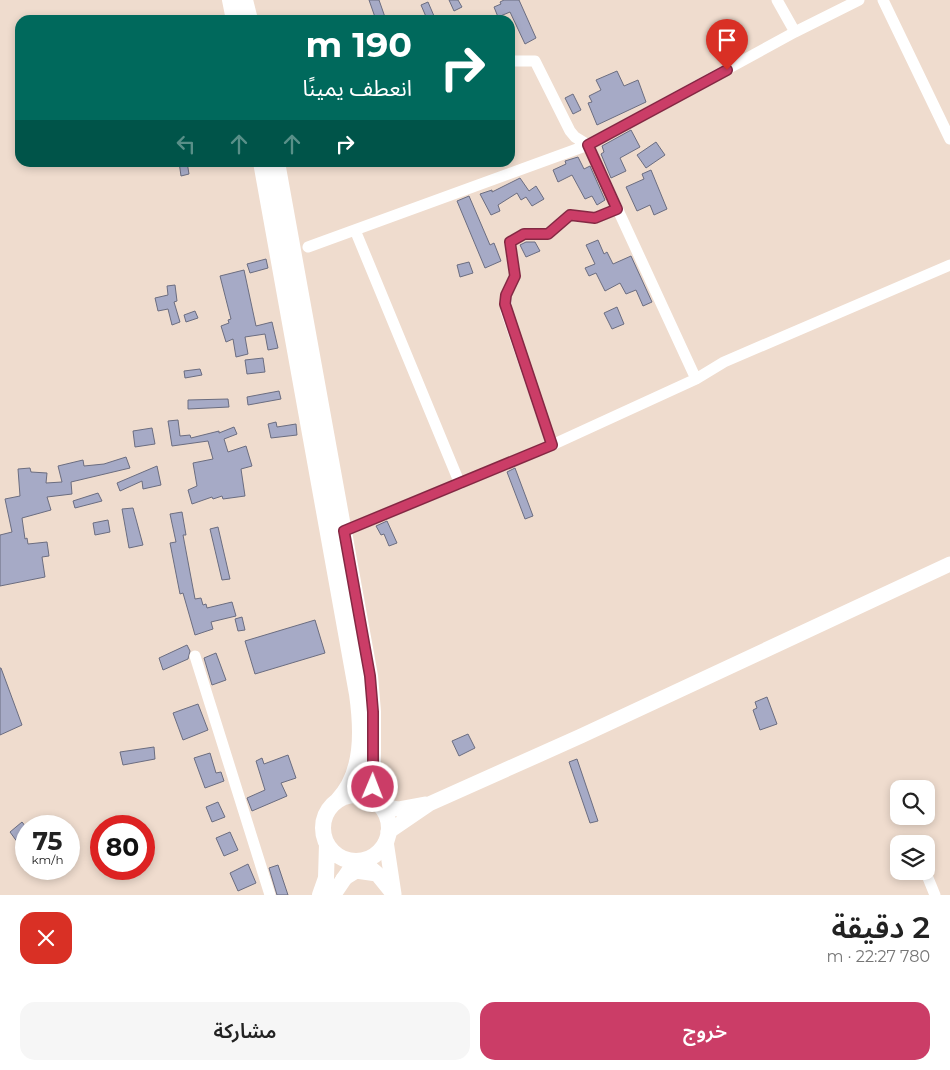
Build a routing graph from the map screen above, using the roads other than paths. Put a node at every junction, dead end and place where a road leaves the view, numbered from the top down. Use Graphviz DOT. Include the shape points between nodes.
graph roads {
  1 [pos="230,0"];
  2 [pos="245,0"];
  3 [pos="778,0"];
  4 [pos="859,0"];
  5 [pos="883,0"];
  6 [pos="233,15"];
  7 [pos="249,15"];
  8 [pos="795,32"];
  9 [pos="515,61"];
  10 [pos="950,139"];
  11 [pos="588,145"];
  12 [pos="262,167"];
  13 [pos="277,167"];
  14 [pos="617,209"];
  15 [pos="354,230"];
  16 [pos="308,247"];
  17 [pos="950,265"];
  18 [pos="696,379"];
  19 [pos="552,445"];
  20 [pos="460,484"];
  21 [pos="344,531"];
  22 [pos="950,564"];
  23 [pos="195,656"];
  24 [pos="337,801"];
  25 [pos="377,803"];
  26 [pos="429,804"];
  27 [pos="387,837"];
  28 [pos="327,844"];
  29 [pos="359,861"];
  30 [pos="377,874"];
  31 [pos="344,879"];
  32 [pos="929,880"];
  33 [pos="270,895"];
  34 [pos="320,895"];
  35 [pos="333,895"];
  36 [pos="394,895"];
  37 [pos="935,895"];
  1 -- 6 [label="highway"];
  2 -- 7 [label="highway"];
  3 -- 8 [label="street"];
  4 -- 8 [label="street"];
  5 -- 10 [label="street"];
  8 -- 11 [label="street"];
  9 -- 11 [label="street" via="535,60 570,131"];
  11 -- 14 [label="street"];
  11 -- 15 [label="street"];
  12 -- 24 [label="highway" via="358,694 358,757 348,789"];
  13 -- 21 [label="highway"];
  14 -- 18 [label="street"];
  14 -- 19 [label="street" via="595,218 570,215 548,234 524,234 510,242 515,276 505,304"];
  15 -- 16 [label="street"];
  15 -- 20 [label="street"];
  17 -- 18 [label="street" via="724,362"];
  18 -- 19 [label="street"];
  19 -- 20 [label="street"];
  20 -- 21 [label="street"];
  21 -- 25 [label="highway" via="370,676"];
  22 -- 26 [label="main road"];
  23 -- 33 [label="street"];
  24 -- 25 [label="highway" via="355,795"];
  24 -- 28 [label="highway" via="325,816 323,834"];
  25 -- 26 [label="main road" via="398,809"];
  25 -- 27 [label="highway" via="386,814"];
  26 -- 27 [label="main road"];
  27 -- 29 [label="highway" via="372,857"];
  27 -- 36 [label="main road"];
  28 -- 29 [label="highway" via="339,856"];
  28 -- 34 [label="highway" via="326,878"];
  29 -- 30 [label="highway"];
  29 -- 31 [label="highway"];
  30 -- 31 [label="main road" via="356,871"];
  30 -- 36 [label="main road"];
  31 -- 35 [label="highway"];
  32 -- 37 [label="street"];
}
